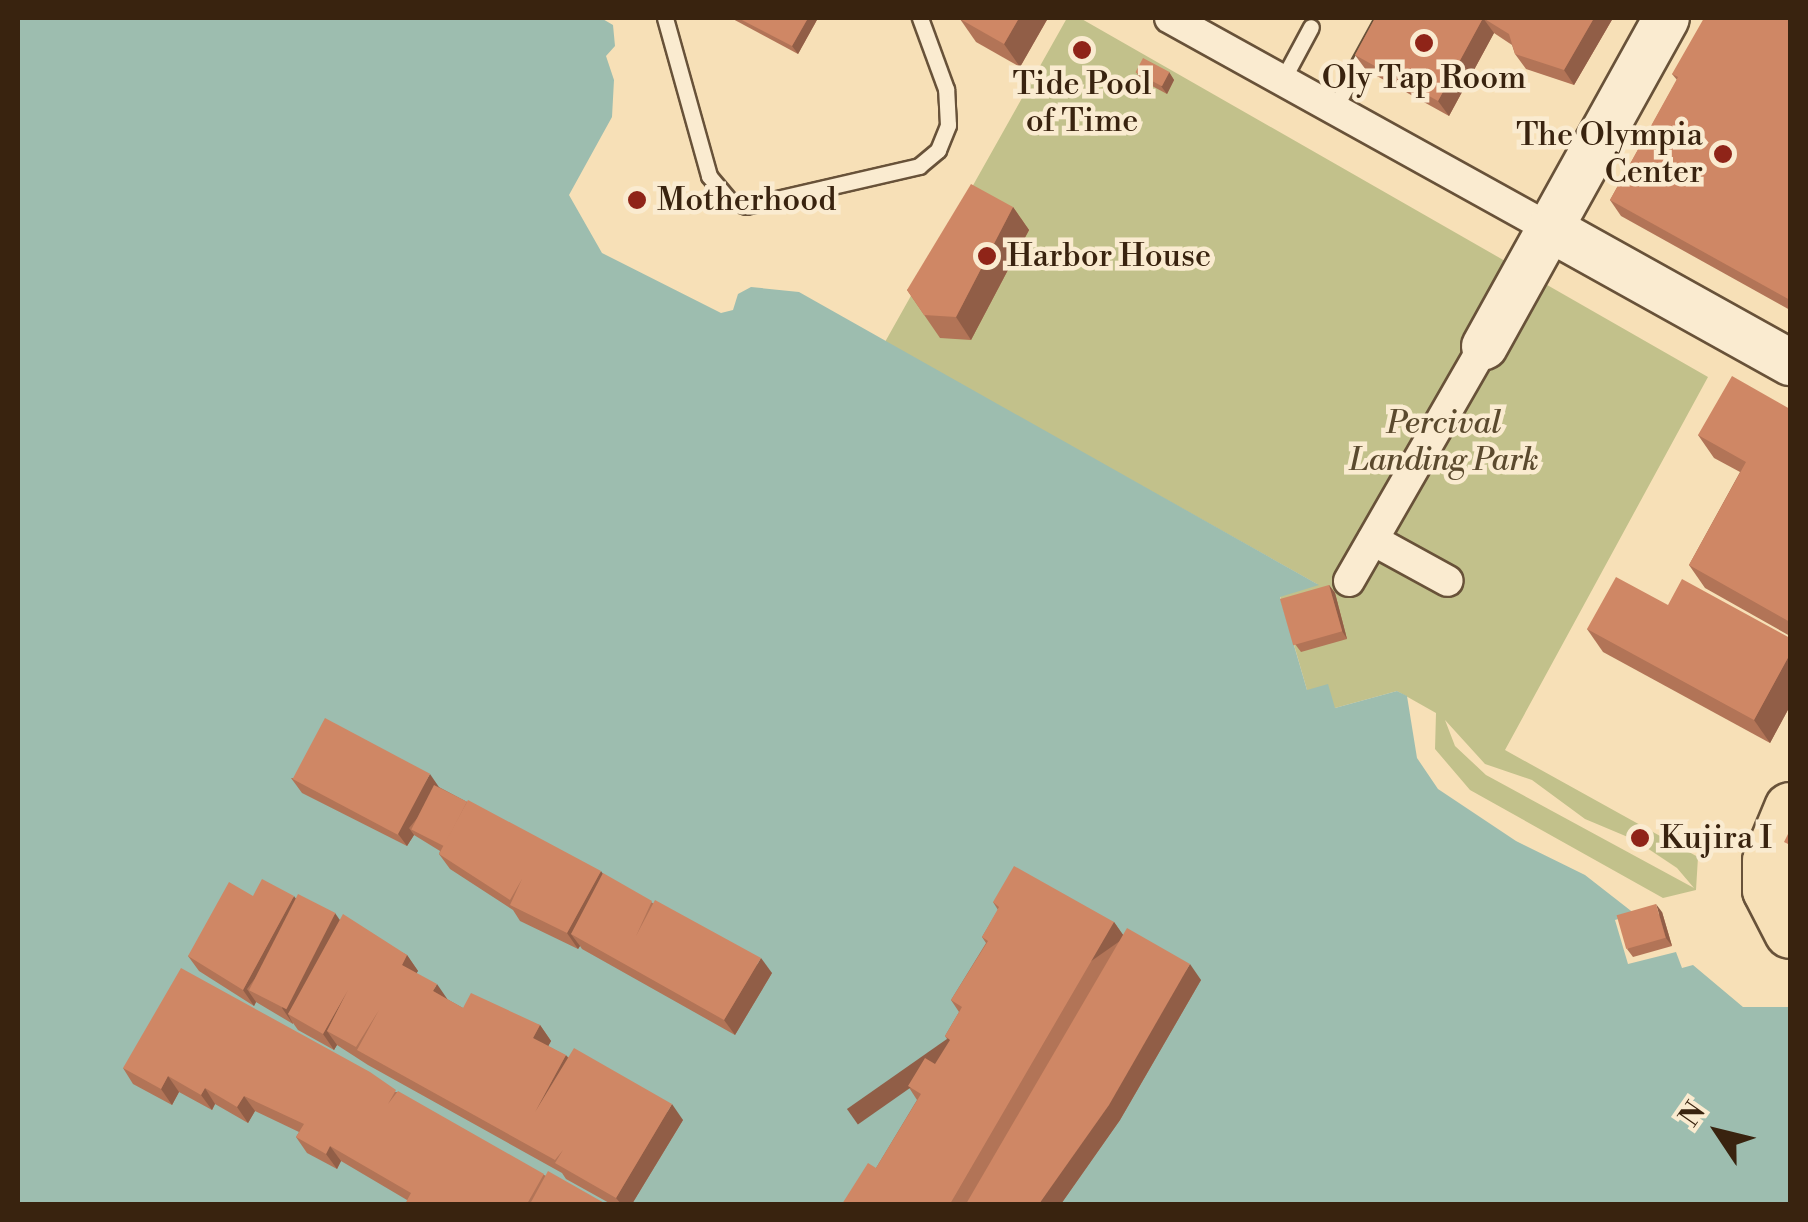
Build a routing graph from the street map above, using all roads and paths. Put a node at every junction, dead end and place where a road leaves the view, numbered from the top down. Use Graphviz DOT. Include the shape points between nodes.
graph roads {
  1 [pos="665,18"];
  2 [pos="920,18"];
  3 [pos="1170,18"];
  4 [pos="1384,18"];
  5 [pos="1666,18"];
  6 [pos="1311,27"];
  7 [pos="1282,81"];
  8 [pos="1334,109"];
  9 [pos="1549,228"];
  10 [pos="1484,346"];
  11 [pos="1790,362"];
  12 [pos="1372,540"];
  13 [pos="1349,581"];
  14 [pos="1448,581"];
  15 [pos="1790,808"];
  16 [pos="1790,934"];
  1 -- 2 [label="lane" via="710,176 728,200 746,206 919,166 938,150 948,124 946,88"];
  3 -- 7 [label="street"];
  4 -- 8 [label="lane"];
  5 -- 9 [label="street"];
  6 -- 7 [label="lane"];
  7 -- 8 [label="street"];
  8 -- 9 [label="street"];
  9 -- 10 [label="street"];
  9 -- 11 [label="street"];
  10 -- 12 [label="street"];
  12 -- 13 [label="street"];
  12 -- 14 [label="street"];
  15 -- 16 [label="main road" via="1768,861 1768,890"];
}
